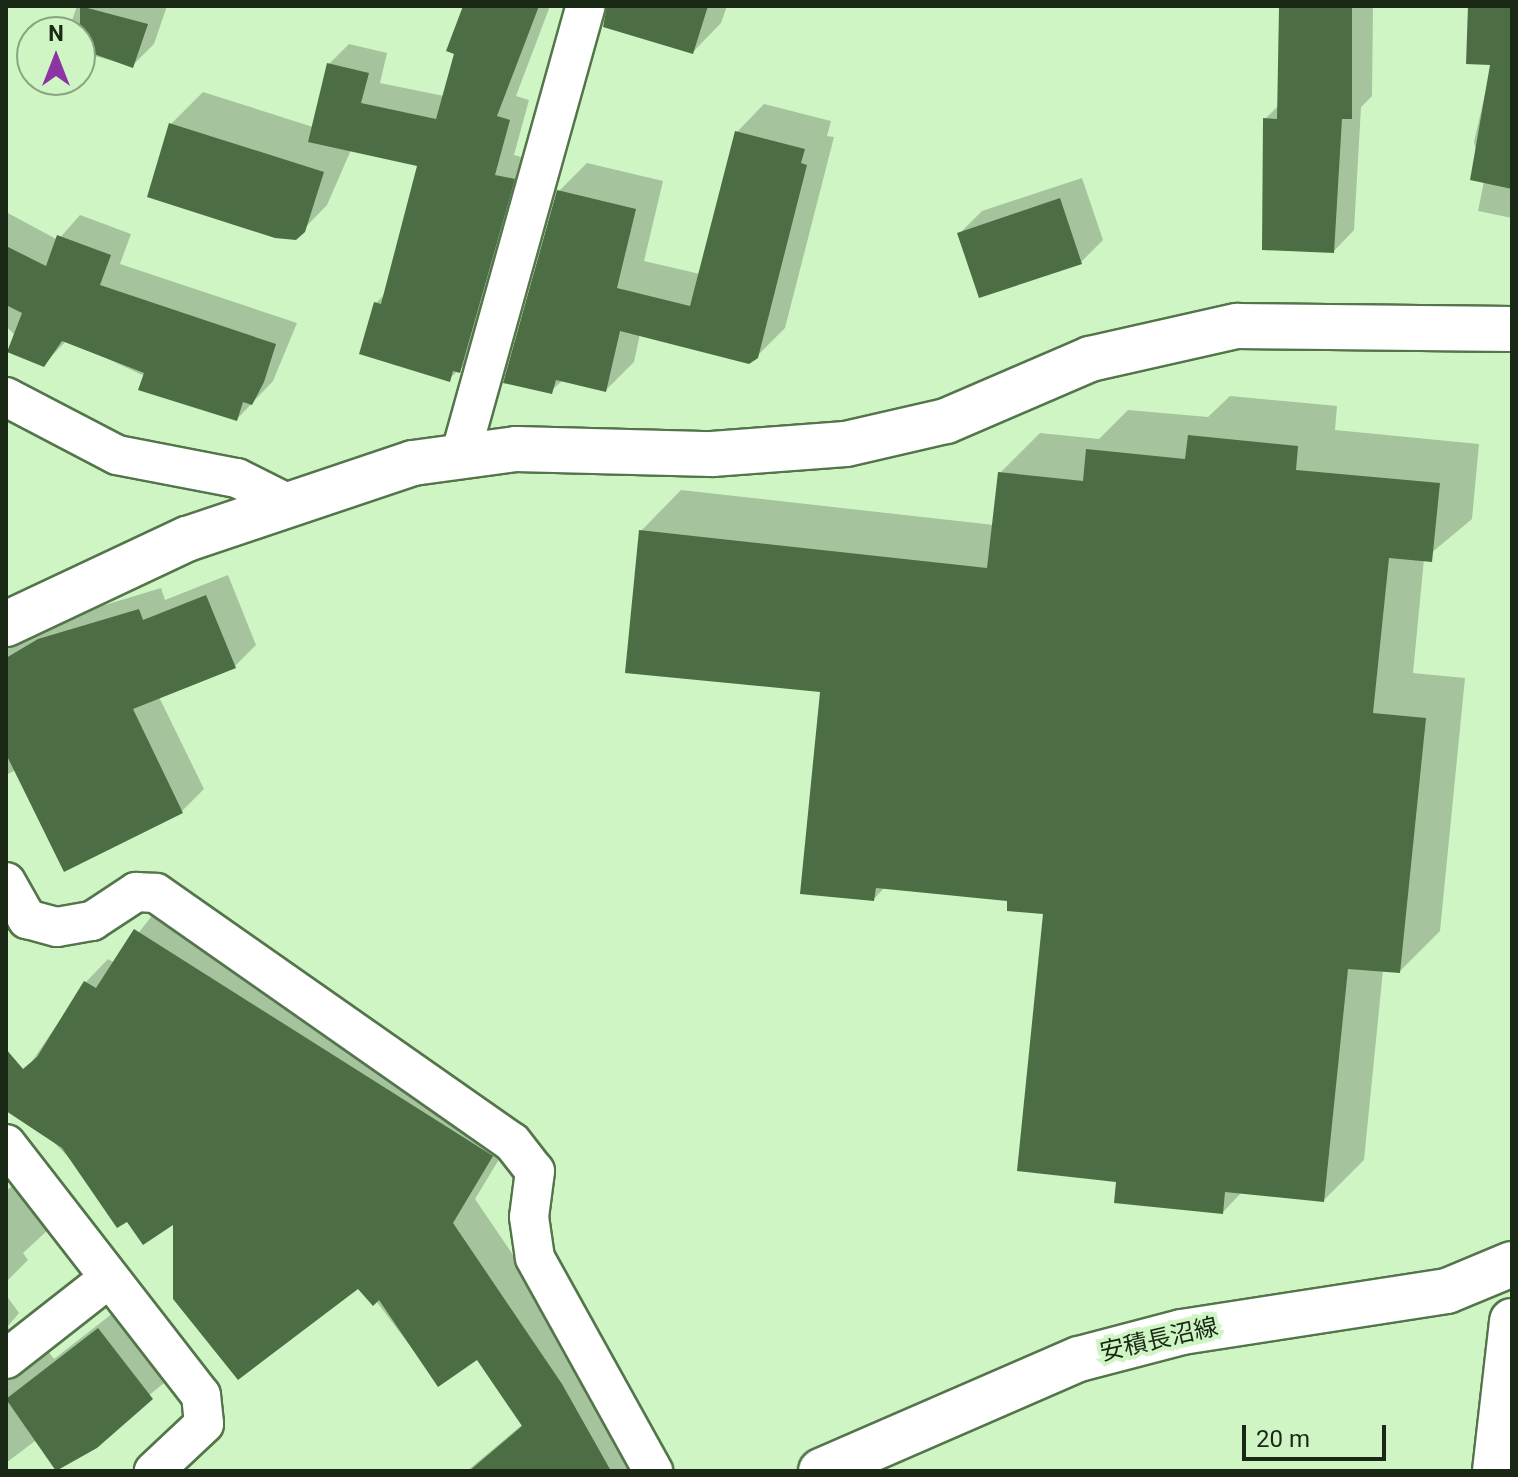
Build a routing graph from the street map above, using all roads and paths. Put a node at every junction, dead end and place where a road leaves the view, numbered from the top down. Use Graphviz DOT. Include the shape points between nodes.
graph roads {
  1 [pos="586,6"];
  2 [pos="1512,329"];
  3 [pos="6,397"];
  4 [pos="460,456"];
  5 [pos="285,502"];
  6 [pos="6,624"];
  7 [pos="6,882"];
  8 [pos="6,1144"];
  9 [pos="1512,1264"];
  10 [pos="108,1279"];
  11 [pos="1512,1321"];
  12 [pos="6,1359"];
  13 [pos="154,1471"];
  14 [pos="653,1471"];
  15 [pos="821,1471"];
  16 [pos="1495,1471"];
  1 -- 4 [label="street"];
  2 -- 4 [label="street" via="1237,326 1090,359 946,421 846,444"];
  3 -- 5 [label="street" via="117,455 237,478"];
  4 -- 5 [label="street" via="374,472"];
  5 -- 6 [label="street"];
  7 -- 14 [label="street" via="27,919 57,927 92,921 136,892 156,893 512,1142 535,1171 529,1217 535,1258"];
  8 -- 10 [label="street"];
  9 -- 15 [label="street, 安積長沼線" via="1447,1291 1182,1332 1079,1359"];
  10 -- 12 [label="street"];
  10 -- 13 [label="street" via="201,1395 204,1424"];
  11 -- 16 [label="street"];
}
